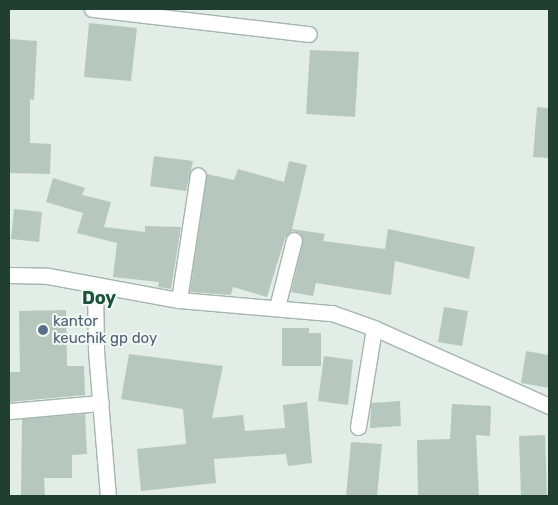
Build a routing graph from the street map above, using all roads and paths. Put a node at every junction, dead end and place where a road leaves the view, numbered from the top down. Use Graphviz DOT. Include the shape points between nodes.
graph roads {
  1 [pos="92,9"];
  2 [pos="308,34"];
  3 [pos="198,175"];
  4 [pos="294,240"];
  5 [pos="9,275"];
  6 [pos="95,286"];
  7 [pos="178,300"];
  8 [pos="277,307"];
  9 [pos="374,328"];
  10 [pos="101,403"];
  11 [pos="549,406"];
  12 [pos="9,411"];
  13 [pos="358,427"];
  14 [pos="105,496"];
  1 -- 2 [label="street"];
  3 -- 7 [label="street"];
  4 -- 8 [label="street"];
  5 -- 6 [label="street" via="48,276"];
  6 -- 7 [label="street"];
  6 -- 10 [label="street"];
  7 -- 8 [label="street"];
  8 -- 9 [label="street" via="332,313"];
  9 -- 11 [label="street"];
  9 -- 13 [label="street"];
  10 -- 12 [label="street"];
  10 -- 14 [label="street"];
}
